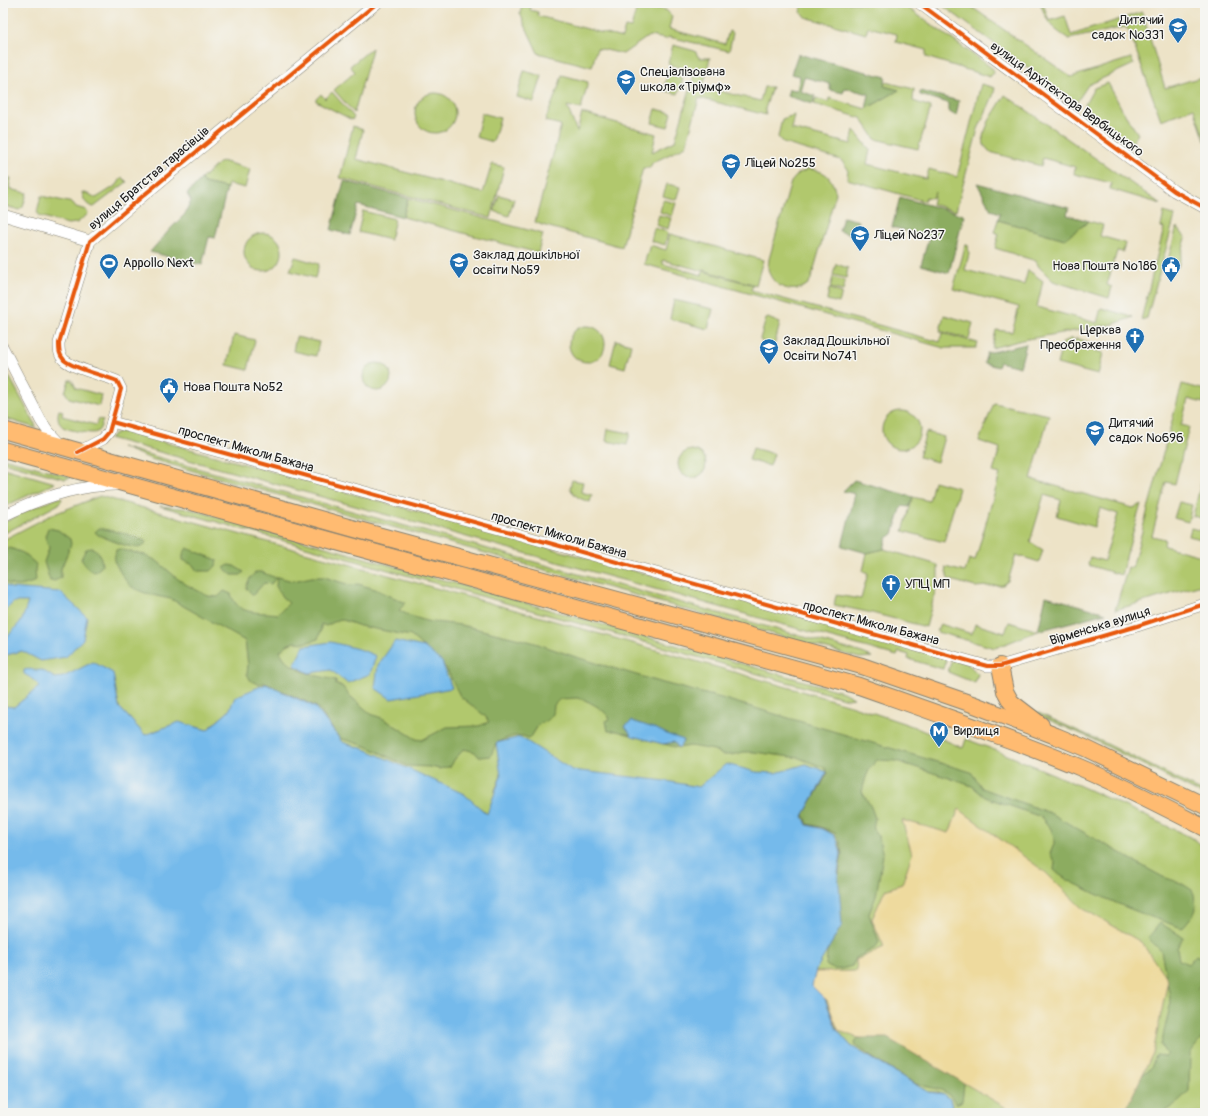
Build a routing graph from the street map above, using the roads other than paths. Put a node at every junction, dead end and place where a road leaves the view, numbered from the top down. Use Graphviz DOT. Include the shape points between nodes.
graph roads {
  1 [pos="377,3"];
  2 [pos="919,3"];
  3 [pos="1205,208"];
  4 [pos="3,215"];
  5 [pos="90,241"];
  6 [pos="3,348"];
  7 [pos="112,422"];
  8 [pos="3,430"];
  9 [pos="3,450"];
  10 [pos="71,450"];
  11 [pos="129,485"];
  12 [pos="3,516"];
  13 [pos="1205,604"];
  14 [pos="1000,666"];
  15 [pos="1056,736"];
  16 [pos="1205,806"];
  17 [pos="1205,828"];
  1 -- 5 [label="street, вулиця Братства тарасівців"];
  2 -- 3 [label="street, вулиця Архітектора Вербицького" via="1174,191"];
  4 -- 5 [label="street, вулиця Братства тарасівців"];
  5 -- 7 [label="street, вулиця Братства тарасівців" via="59,343 59,351 65,361 74,366 116,381 121,389"];
  6 -- 10 [label="street" via="48,431"];
  7 -- 10 [label="street, вулиця Братства тарасівців" via="109,432 103,439"];
  7 -- 14 [label="street, проспект Миколи Бажана" via="987,666"];
  8 -- 10 [label="highway"];
  9 -- 11 [label="highway"];
  10 -- 15 [label="highway" via="862,666"];
  11 -- 12 [label="street" via="79,488"];
  11 -- 17 [label="highway" via="858,686 963,722 1080,767"];
  13 -- 14 [label="street, Вірменська вулиця"];
  14 -- 15 [label="highway" via="1005,691 1011,702"];
  15 -- 16 [label="highway"];
}
